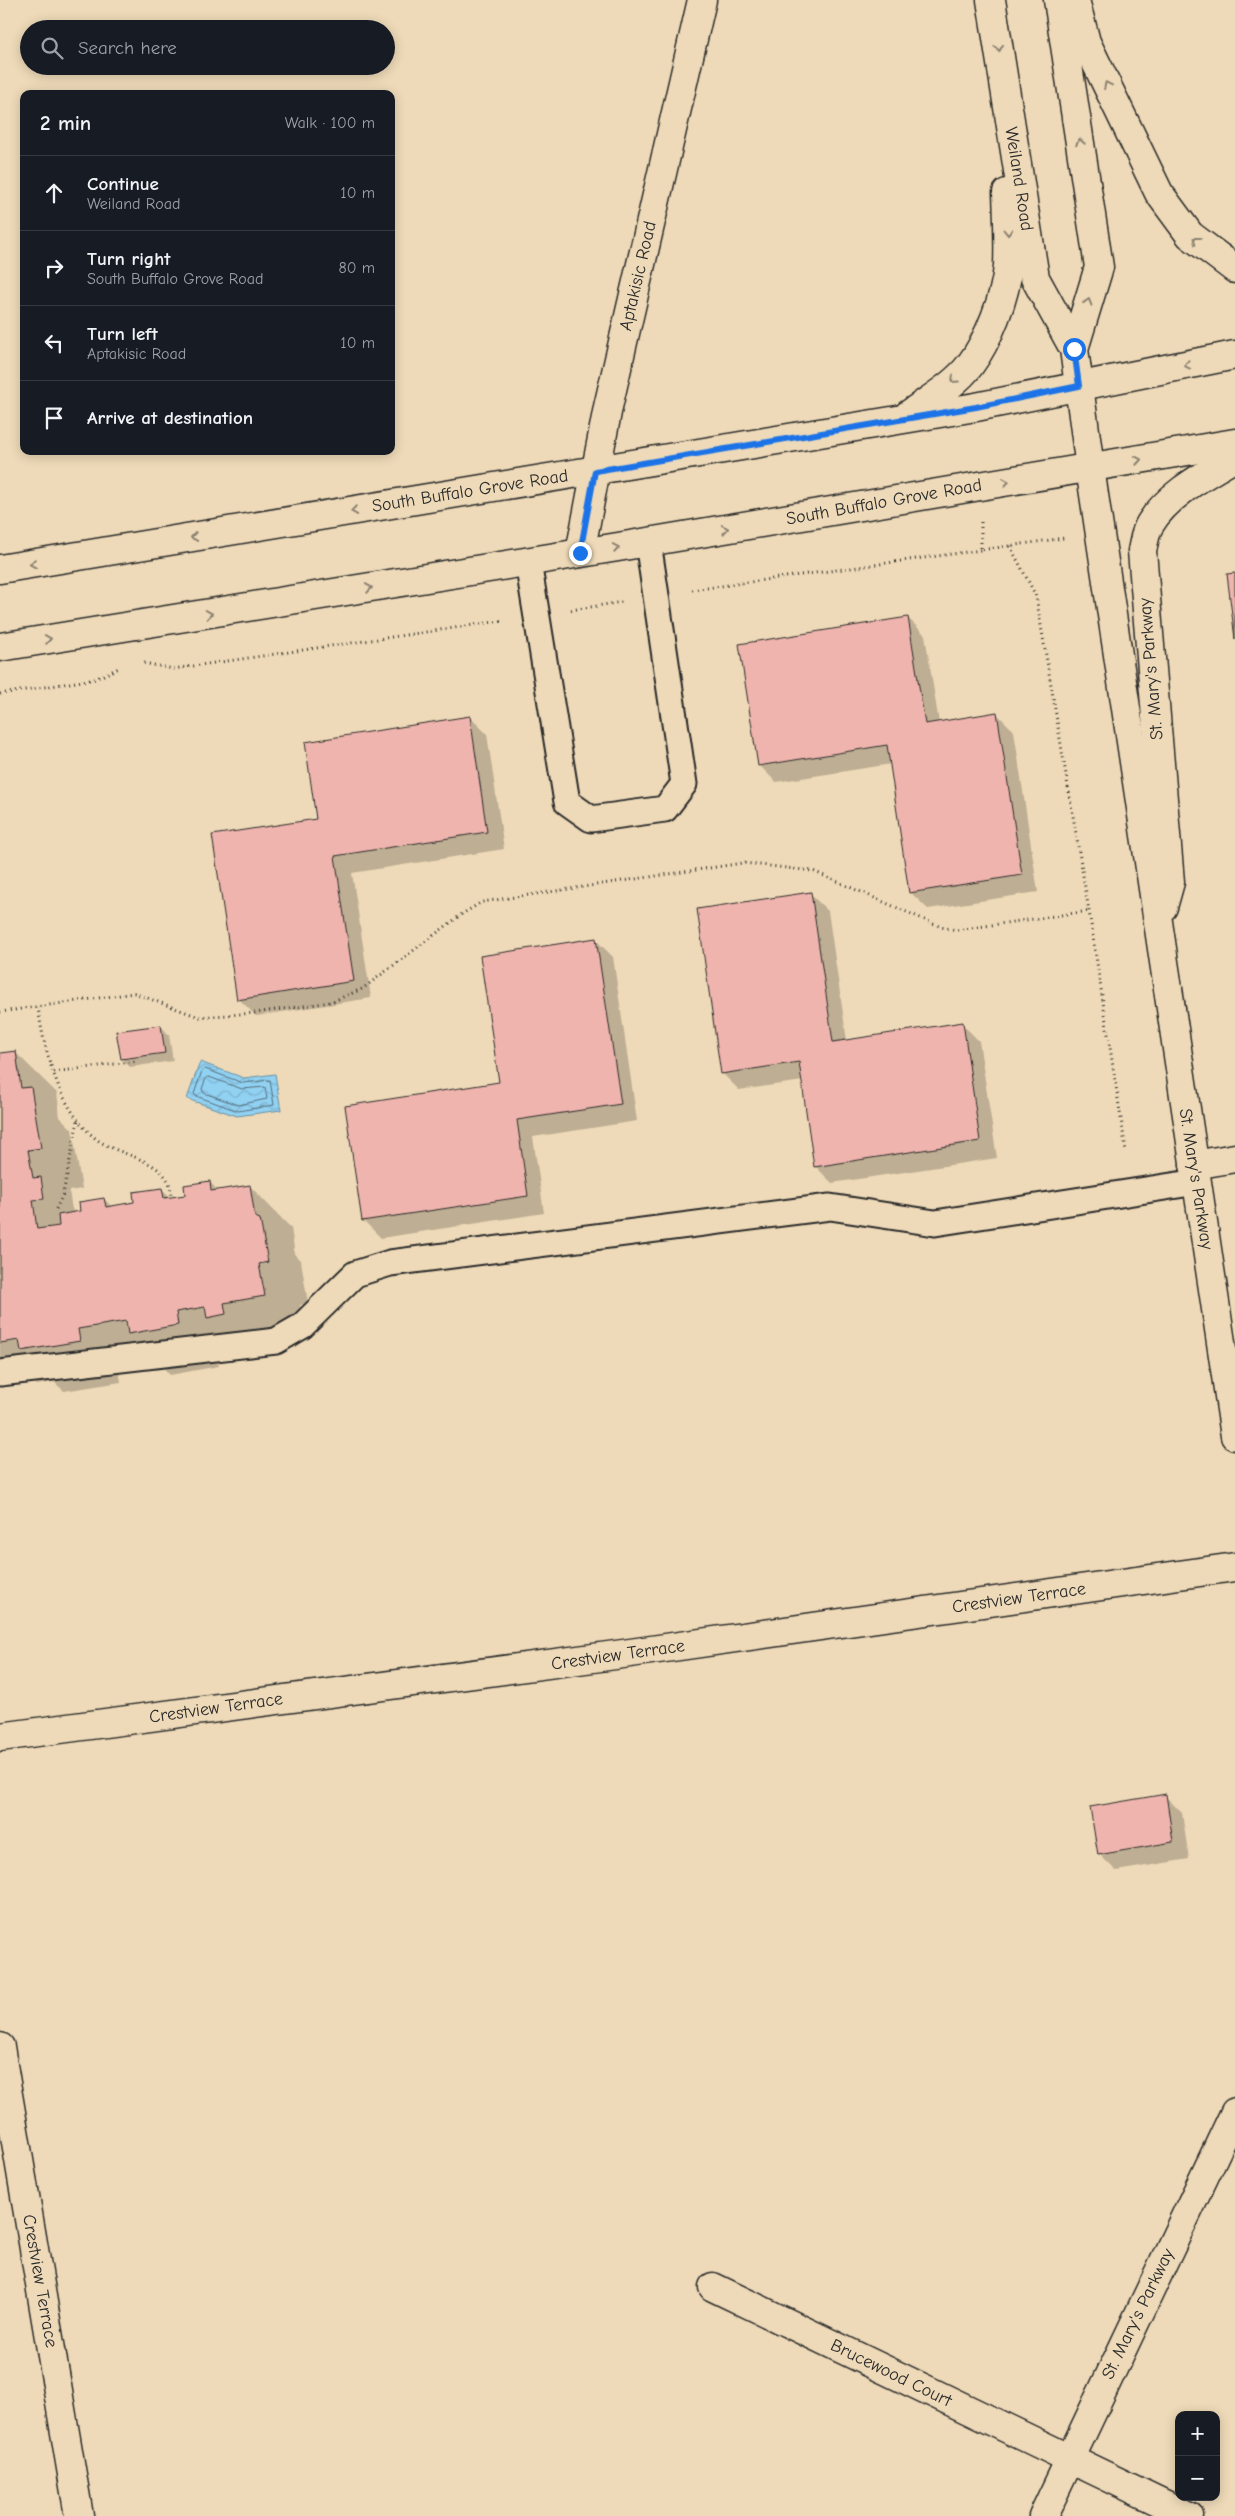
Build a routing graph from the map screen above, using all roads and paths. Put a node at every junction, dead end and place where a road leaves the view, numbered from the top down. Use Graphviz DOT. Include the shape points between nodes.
graph roads {
  1 [pos="702,0"];
  2 [pos="991,0"];
  3 [pos="1058,0"];
  4 [pos="1076,0"];
  5 [pos="1015,150"];
  6 [pos="1235,269"];
  7 [pos="1074,349"];
  8 [pos="1235,355"];
  9 [pos="1079,386"];
  10 [pos="903,419"];
  11 [pos="1235,443"];
  12 [pos="1235,456"];
  13 [pos="1090,468"];
  14 [pos="595,471"];
  15 [pos="648,542"];
  16 [pos="1010,546"];
  17 [pos="981,550"];
  18 [pos="580,553"];
  19 [pos="528,562"];
  20 [pos="0,569"];
  21 [pos="656,596"];
  22 [pos="537,615"];
  23 [pos="0,646"];
  24 [pos="141,663"];
  25 [pos="125,665"];
  26 [pos="0,694"];
  27 [pos="1089,911"];
  28 [pos="1158,923"];
  29 [pos="38,1007"];
  30 [pos="0,1012"];
  31 [pos="138,1061"];
  32 [pos="54,1072"];
  33 [pos="78,1120"];
  34 [pos="1126,1151"];
  35 [pos="1235,1158"];
  36 [pos="1196,1174"];
  37 [pos="172,1197"];
  38 [pos="56,1209"];
  39 [pos="0,1373"];
  40 [pos="1235,1436"];
  41 [pos="1235,1566"];
  42 [pos="0,1737"];
  43 [pos="0,2047"];
  44 [pos="1235,2112"];
  45 [pos="713,2287"];
  46 [pos="1069,2460"];
  47 [pos="80,2516"];
  48 [pos="1043,2516"];
  49 [pos="1188,2516"];
  1 -- 14 [label="street, Aptakisic Road"];
  2 -- 5 [label="street, Weiland Road, one-way"];
  7 -- 3 [label="street, Weiland Road, one-way" via="1099,267"];
  6 -- 4 [label="street, one-way" via="1190,235 1159,193 1086,42"];
  5 -- 7 [label="street, Weiland Road" via="1035,278"];
  5 -- 10 [label="street, one-way" via="1007,189 1008,267 996,313 970,366"];
  7 -- 9 [label="street, Weiland Road"];
  8 -- 9 [label="street, South Buffalo Grove Road, one-way"];
  9 -- 10 [label="street, South Buffalo Grove Road"];
  9 -- 13 [label="street, St. Mary's Parkway"];
  10 -- 14 [label="street, South Buffalo Grove Road"];
  13 -- 11 [label="street, South Buffalo Grove Road, one-way"];
  12 -- 28 [label="street, St. Mary's Parkway" via="1188,485 1166,506 1149,525 1142,551 1170,882"];
  15 -- 13 [label="street, South Buffalo Grove Road, one-way"];
  13 -- 28 [label="street, St. Mary's Parkway"];
  14 -- 18 [label="street, Aptakisic Road"];
  14 -- 20 [label="street, South Buffalo Grove Road, one-way"];
  18 -- 15 [label="street, South Buffalo Grove Road, one-way"];
  15 -- 21 [label="lane"];
  16 -- 27 [label="path" via="1036,596"];
  17 -- 21 [label="path"];
  18 -- 19 [label="street, South Buffalo Grove Road"];
  19 -- 22 [label="lane"];
  23 -- 19 [label="street, South Buffalo Grove Road, one-way"];
  21 -- 22 [label="path"];
  21 -- 22 [label="lane" via="684,784 665,809 591,819 567,802"];
  22 -- 24 [label="path" via="173,669"];
  25 -- 26 [label="path" via="95,679"];
  27 -- 29 [label="path" via="957,930 941,927 813,871 743,863 482,902 362,989 331,1002 199,1017 134,993"];
  27 -- 34 [label="path"];
  28 -- 36 [label="street, St. Mary's Parkway"];
  29 -- 30 [label="path"];
  29 -- 32 [label="path"];
  31 -- 32 [label="path"];
  32 -- 33 [label="path"];
  33 -- 37 [label="path" via="96,1139 161,1171 168,1180"];
  33 -- 38 [label="path" via="63,1194"];
  35 -- 36 [label="street"];
  36 -- 39 [label="lane" via="935,1223 830,1207 390,1263 355,1274 302,1326 276,1342"];
  36 -- 40 [label="street, St. Mary's Parkway"];
  41 -- 42 [label="street, Crestview Terrace" via="623,1654"];
  43 -- 47 [label="street, Crestview Terrace"];
  44 -- 46 [label="street, St. Mary's Parkway"];
  45 -- 46 [label="street, Brucewood Court"];
  46 -- 48 [label="street, St. Mary's Parkway"];
  46 -- 49 [label="street, Brucewood Court"];
}
